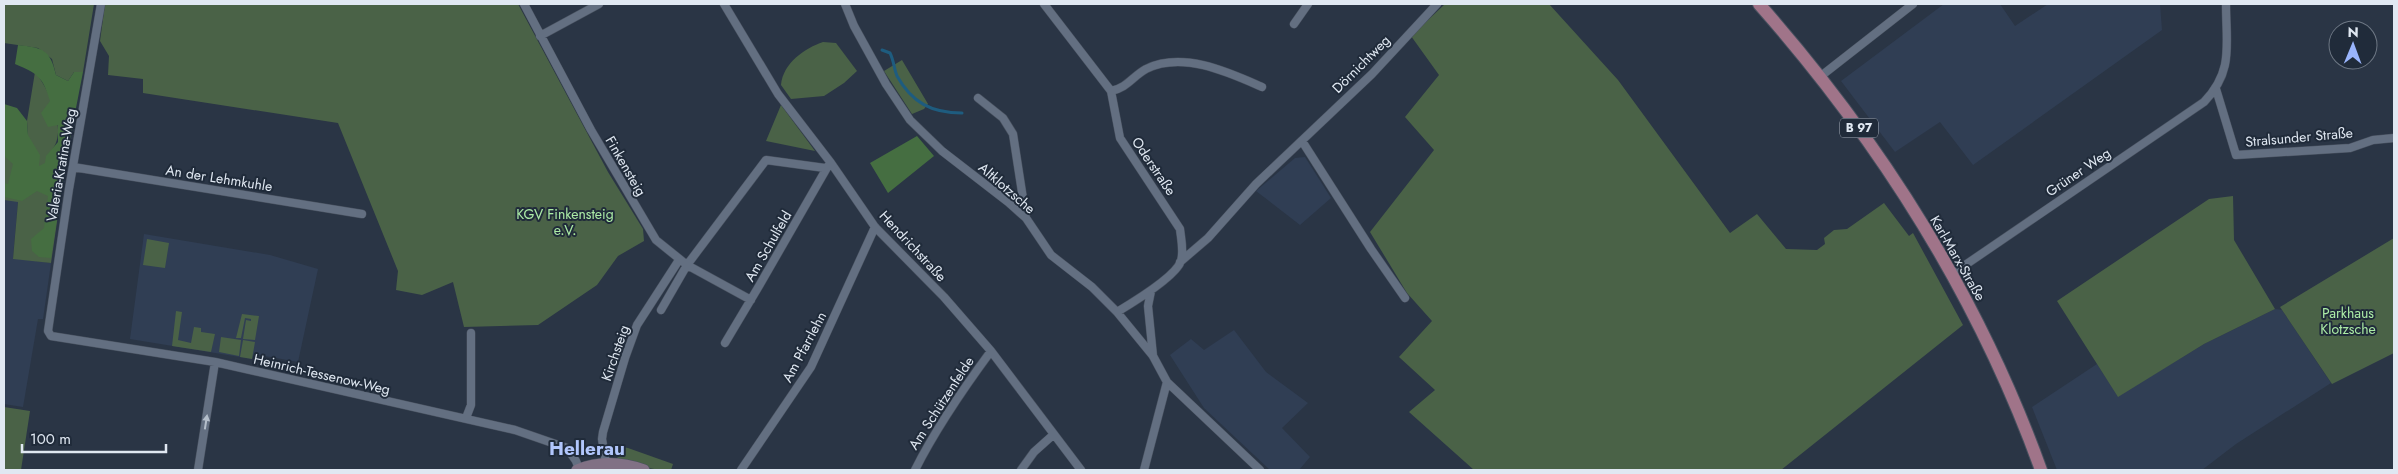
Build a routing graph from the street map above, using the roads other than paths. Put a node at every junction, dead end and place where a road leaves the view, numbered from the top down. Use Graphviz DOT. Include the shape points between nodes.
graph roads {
  1 [pos="101,4"];
  2 [pos="524,4"];
  3 [pos="599,4"];
  4 [pos="724,4"];
  5 [pos="845,4"];
  6 [pos="1044,4"];
  7 [pos="1308,4"];
  8 [pos="1436,4"];
  9 [pos="1760,4"];
  10 [pos="1913,4"];
  11 [pos="2226,4"];
  12 [pos="1294,24"];
  13 [pos="540,36"];
  14 [pos="1821,76"];
  15 [pos="1262,87"];
  16 [pos="2216,89"];
  17 [pos="1111,91"];
  18 [pos="978,98"];
  19 [pos="2394,138"];
  20 [pos="1302,141"];
  21 [pos="828,166"];
  22 [pos="73,168"];
  23 [pos="362,214"];
  24 [pos="1026,218"];
  25 [pos="875,227"];
  26 [pos="679,260"];
  27 [pos="1180,262"];
  28 [pos="687,265"];
  29 [pos="1952,274"];
  30 [pos="1151,291"];
  31 [pos="1405,298"];
  32 [pos="750,300"];
  33 [pos="661,310"];
  34 [pos="1117,312"];
  35 [pos="48,331"];
  36 [pos="471,333"];
  37 [pos="725,342"];
  38 [pos="990,351"];
  39 [pos="1154,356"];
  40 [pos="215,362"];
  41 [pos="1167,382"];
  42 [pos="466,418"];
  43 [pos="1053,435"];
  44 [pos="606,463"];
  45 [pos="198,470"];
  46 [pos="578,470"];
  47 [pos="644,470"];
  48 [pos="741,470"];
  49 [pos="915,470"];
  50 [pos="1021,470"];
  51 [pos="1081,470"];
  52 [pos="1144,470"];
  53 [pos="1260,470"];
  54 [pos="2041,470"];
  1 -- 22 [label="street, Valeria-Kratina-Weg"];
  2 -- 13 [label="street, Finkensteig"];
  3 -- 13 [label="street"];
  4 -- 21 [label="street, Hendrichstraße" via="778,94"];
  5 -- 24 [label="street, Altklotzsche" via="886,84 910,120 942,151"];
  6 -- 17 [label="street, Oderstraße"];
  7 -- 12 [label="street"];
  8 -- 20 [label="street, Dörnichtweg" via="1372,74"];
  9 -- 14 [label="main road, Karl-Marx-Straße / B 97"];
  10 -- 14 [label="street"];
  11 -- 16 [label="street, Grüner Weg" via="2226,68"];
  13 -- 26 [label="street, Finkensteig" via="656,240"];
  14 -- 29 [label="main road, Karl-Marx-Straße / B 97" via="1880,157"];
  15 -- 17 [label="street" via="1206,65 1176,63 1145,69 1122,89"];
  16 -- 19 [label="street, Stralsunder Straße" via="2236,155 2350,148 2373,140"];
  16 -- 29 [label="street, Grüner Weg" via="2204,102"];
  17 -- 27 [label="street, Oderstraße" via="1120,138 1180,229"];
  18 -- 24 [label="street" via="1003,118 1013,134"];
  20 -- 27 [label="street, Dörnichtweg" via="1256,184 1208,238"];
  20 -- 31 [label="street"];
  21 -- 25 [label="street, Hendrichstraße"];
  21 -- 28 [label="street" via="766,160"];
  21 -- 32 [label="street, Am Schulfeld"];
  22 -- 23 [label="street, An der Lehmkuhle"];
  22 -- 35 [label="street, Valeria-Kratina-Weg"];
  24 -- 34 [label="street, Altklotzsche" via="1051,255 1092,287"];
  25 -- 38 [label="street, Hendrichstraße" via="944,297"];
  25 -- 48 [label="street, Am Pfarrlehn" via="811,367"];
  26 -- 28 [label="street, Finkensteig"];
  26 -- 44 [label="street, Kirchsteig" via="637,325 625,358 603,432"];
  27 -- 30 [label="street"];
  28 -- 32 [label="street, Finkensteig"];
  28 -- 33 [label="street"];
  29 -- 54 [label="main road, Karl-Marx-Straße / B 97" via="2024,425"];
  30 -- 34 [label="street"];
  30 -- 39 [label="street" via="1148,306"];
  32 -- 37 [label="street, Am Schulfeld"];
  34 -- 39 [label="street, Altklotzsche"];
  35 -- 40 [label="street, Heinrich-Tessenow-Weg" via="51,336"];
  36 -- 42 [label="street" via="471,405"];
  38 -- 43 [label="street, Hendrichstraße"];
  38 -- 49 [label="street, Am Schützenfelde" via="957,397"];
  39 -- 41 [label="street, Altklotzsche"];
  40 -- 42 [label="street, Heinrich-Tessenow-Weg"];
  45 -- 40 [label="street, one-way"];
  41 -- 52 [label="street"];
  41 -- 53 [label="street"];
  42 -- 46 [label="street, Heinrich-Tessenow-Weg" via="567,448"];
  43 -- 50 [label="street" via="1034,452"];
  43 -- 51 [label="street, Hendrichstraße"];
  44 -- 46 [label="street"];
  44 -- 47 [label="street"];
}
